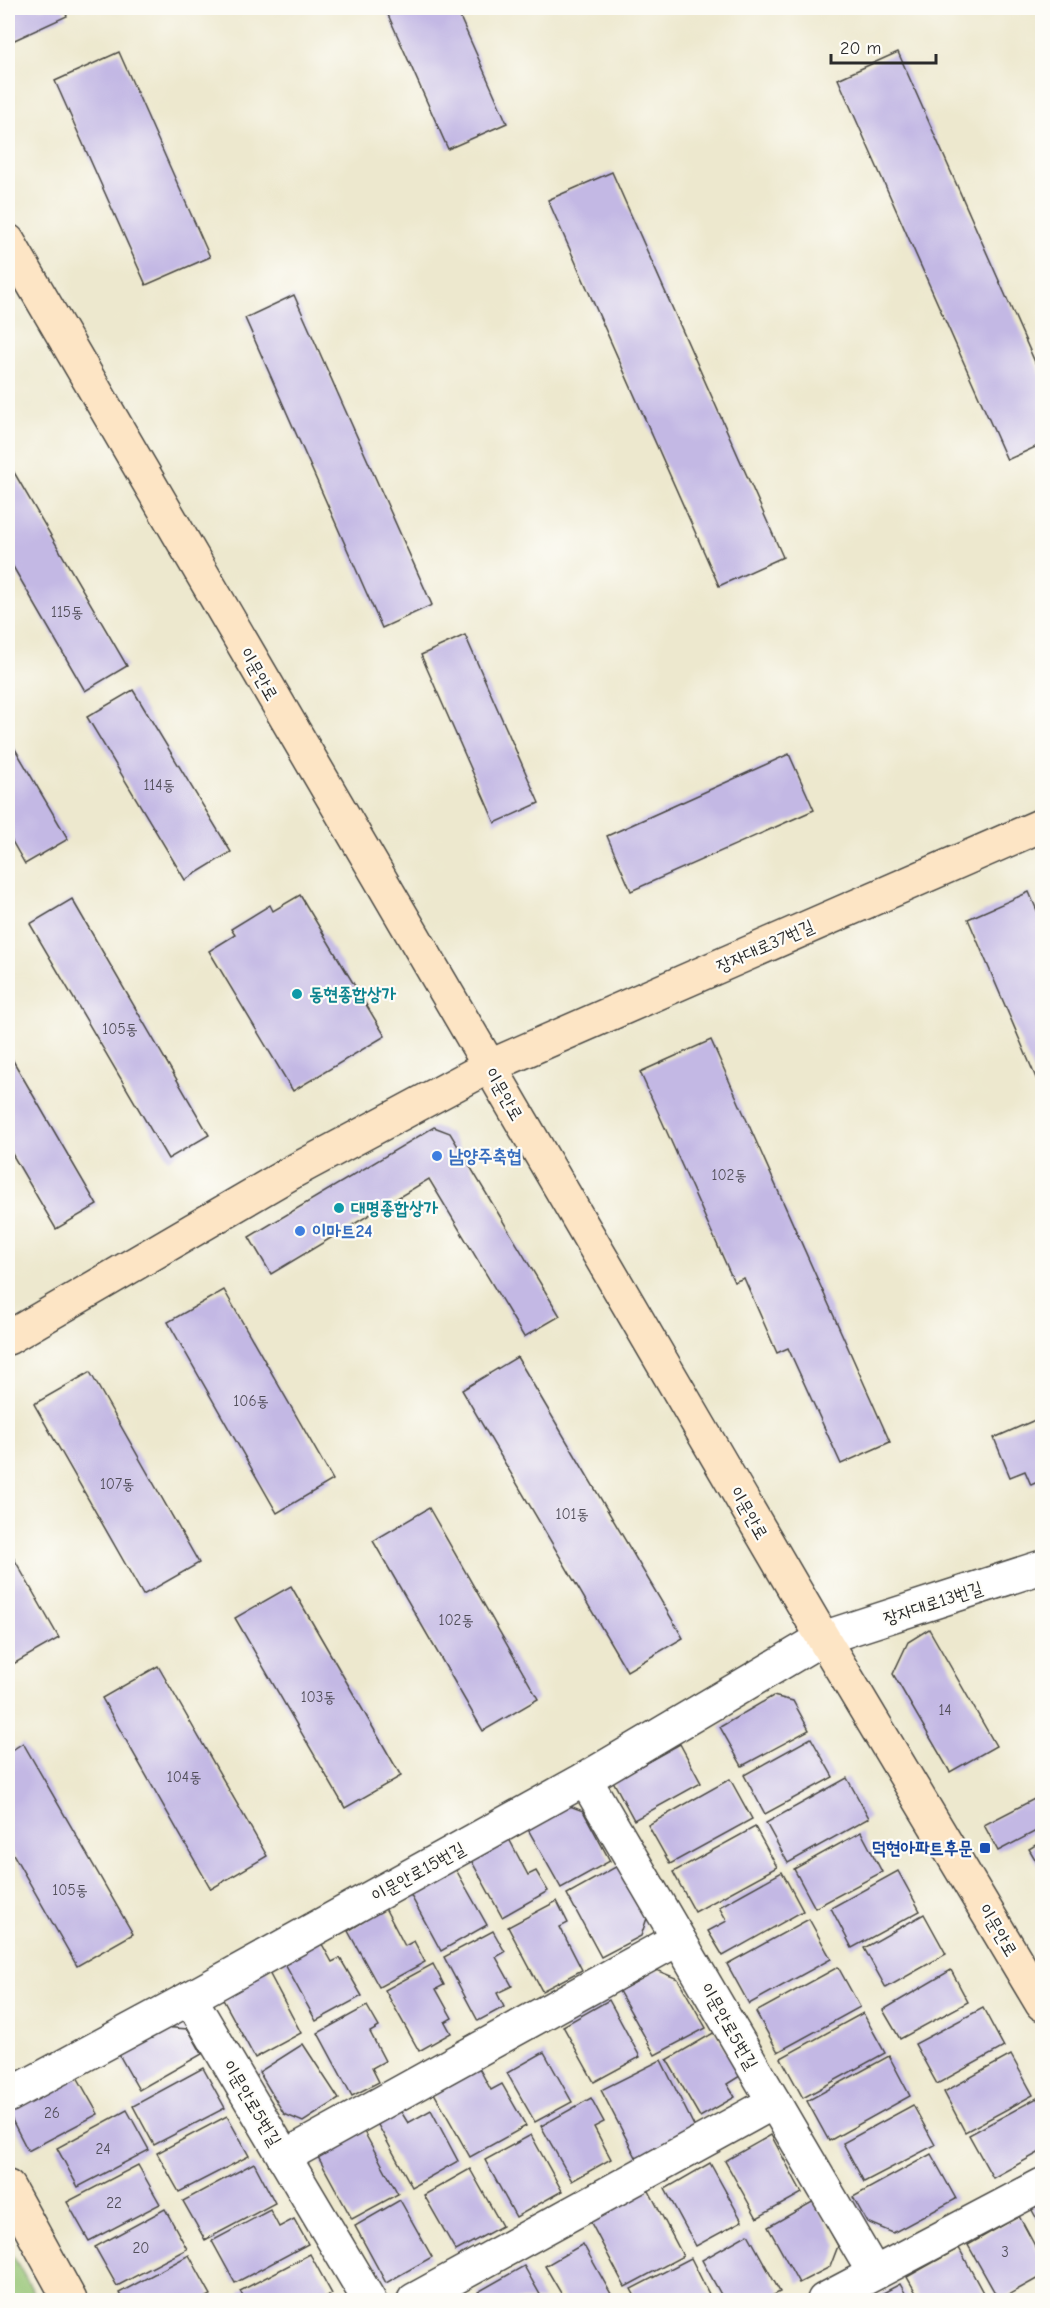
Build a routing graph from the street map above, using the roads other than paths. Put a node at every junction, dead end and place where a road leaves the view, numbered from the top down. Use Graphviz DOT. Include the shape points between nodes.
graph roads {
  1 [pos="8,241"];
  2 [pos="1042,825"];
  3 [pos="488,1067"];
  4 [pos="8,1338"];
  5 [pos="1042,1567"];
  6 [pos="823,1638"];
  7 [pos="585,1779"];
  8 [pos="678,1939"];
  9 [pos="190,1998"];
  10 [pos="1042,2004"];
  11 [pos="8,2096"];
  12 [pos="774,2102"];
  13 [pos="284,2157"];
  14 [pos="1042,2185"];
  15 [pos="8,2187"];
  16 [pos="874,2273"];
  17 [pos="70,2301"];
  18 [pos="369,2301"];
  19 [pos="414,2301"];
  20 [pos="825,2301"];
  1 -- 3 [label="street, 이문안로"];
  2 -- 3 [label="street, 장자대로37번길"];
  3 -- 4 [label="street, 장자대로37번길" via="294,1171"];
  3 -- 6 [label="street, 이문안로"];
  5 -- 6 [label="street, 장자대로13번길"];
  6 -- 7 [label="street, 이문안로15번길"];
  6 -- 10 [label="street, 이문안로"];
  7 -- 8 [label="street, 이문안로5번길"];
  7 -- 9 [label="street, 이문안로15번길"];
  8 -- 12 [label="street, 이문안로5번길"];
  8 -- 13 [label="street"];
  9 -- 11 [label="street, 이문안로15번길"];
  9 -- 13 [label="street, 이문안로5번길"];
  12 -- 16 [label="street, 이문안로5번길"];
  12 -- 19 [label="street"];
  13 -- 18 [label="street, 이문안로5번길"];
  14 -- 16 [label="street"];
  15 -- 17 [label="street"];
  16 -- 20 [label="street"];
}
